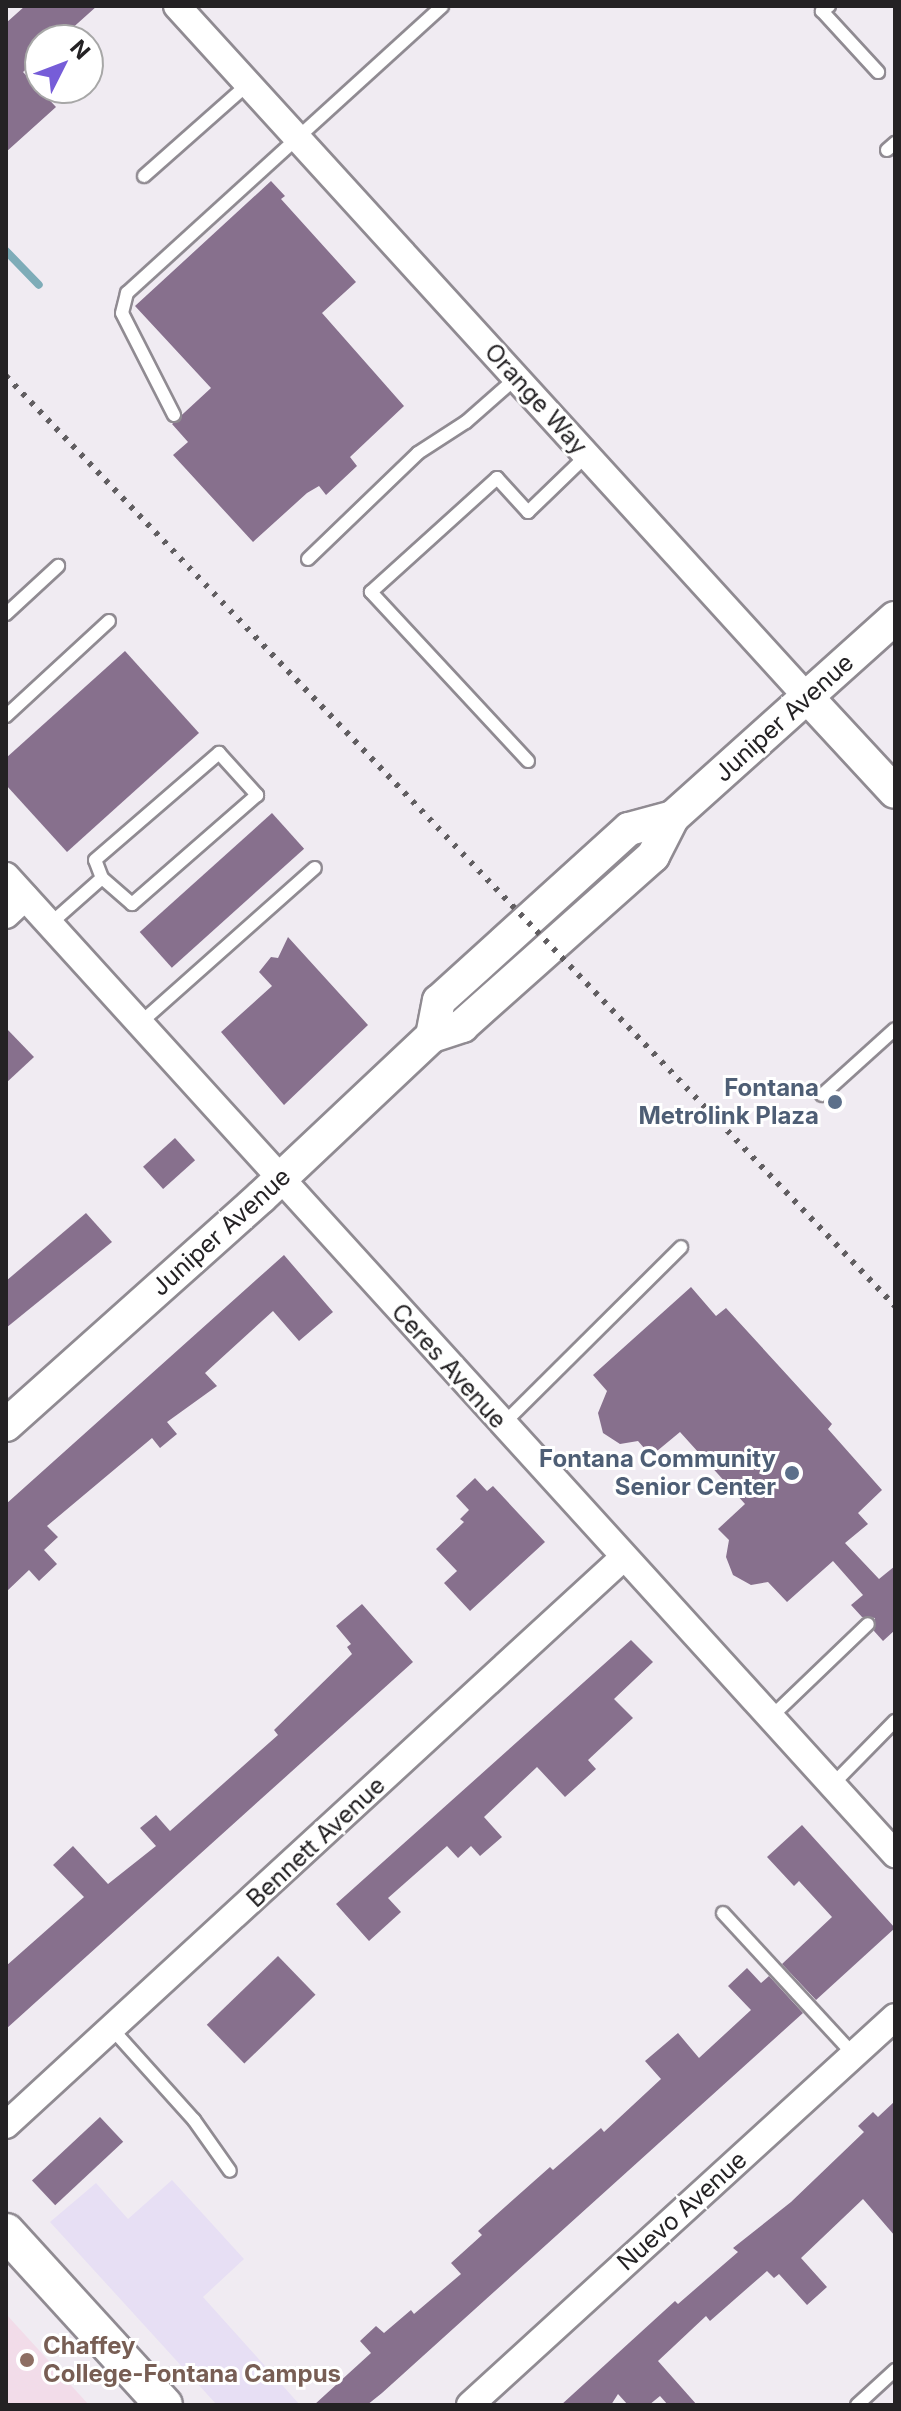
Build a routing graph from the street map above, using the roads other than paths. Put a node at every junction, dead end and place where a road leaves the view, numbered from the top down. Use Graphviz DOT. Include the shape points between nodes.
graph roads {
  1 [pos="177,6"];
  2 [pos="442,6"];
  3 [pos="829,6"];
  4 [pos="878,72"];
  5 [pos="248,84"];
  6 [pos="296,137"];
  7 [pos="144,176"];
  8 [pos="516,378"];
  9 [pos="174,415"];
  10 [pos="587,455"];
  11 [pos="308,559"];
  12 [pos="58,566"];
  13 [pos="6,614"];
  14 [pos="895,618"];
  15 [pos="109,621"];
  16 [pos="807,697"];
  17 [pos="6,716"];
  18 [pos="528,761"];
  19 [pos="895,792"];
  20 [pos="315,868"];
  21 [pos="6,876"];
  22 [pos="102,878"];
  23 [pos="16,906"];
  24 [pos="50,924"];
  25 [pos="139,1024"];
  26 [pos="895,1029"];
  27 [pos="822,1095"];
  28 [pos="279,1180"];
  29 [pos="681,1247"];
  30 [pos="503,1424"];
  31 [pos="6,1425"];
  32 [pos="624,1557"];
  33 [pos="868,1624"];
  34 [pos="771,1717"];
  35 [pos="895,1721"];
  36 [pos="832,1785"];
  37 [pos="895,1854"];
  38 [pos="723,1913"];
  39 [pos="895,2017"];
  40 [pos="113,2030"];
  41 [pos="854,2055"];
  42 [pos="6,2125"];
  43 [pos="230,2171"];
  44 [pos="6,2232"];
  45 [pos="895,2370"];
  46 [pos="164,2405"];
  47 [pos="470,2405"];
  48 [pos="857,2405"];
  1 -- 5 [label="street, Orange Way"];
  2 -- 6 [label="lane"];
  3 -- 4 [label="lane" via="822,11"];
  5 -- 6 [label="street, Orange Way"];
  5 -- 7 [label="lane"];
  6 -- 8 [label="street, Orange Way"];
  6 -- 9 [label="lane" via="127,293 122,313"];
  8 -- 10 [label="street, Orange Way"];
  8 -- 11 [label="lane" via="466,422 418,453"];
  10 -- 16 [label="street, Orange Way"];
  10 -- 18 [label="lane" via="528,512 497,478 371,592"];
  12 -- 13 [label="lane"];
  14 -- 16 [label="street, Juniper Avenue"];
  15 -- 17 [label="lane"];
  16 -- 19 [label="street, Orange Way"];
  16 -- 28 [label="street, Juniper Avenue" via="673,817 653,856 462,1026 432,1036"];
  20 -- 25 [label="lane"];
  21 -- 23 [label="street, Ceres Avenue"];
  22 -- 22 [label="lane" via="95,860 219,753 257,795 132,904"];
  22 -- 24 [label="lane"];
  23 -- 24 [label="street, Ceres Avenue"];
  24 -- 25 [label="street, Ceres Avenue"];
  25 -- 28 [label="street, Ceres Avenue"];
  26 -- 27 [label="lane"];
  28 -- 30 [label="street, Ceres Avenue"];
  28 -- 31 [label="street, Juniper Avenue"];
  29 -- 30 [label="lane"];
  30 -- 32 [label="street, Ceres Avenue"];
  32 -- 34 [label="street, Ceres Avenue"];
  32 -- 40 [label="street, Bennett Avenue"];
  33 -- 34 [label="lane"];
  34 -- 36 [label="street, Ceres Avenue"];
  35 -- 36 [label="lane"];
  36 -- 37 [label="street, Ceres Avenue"];
  38 -- 41 [label="lane"];
  39 -- 41 [label="street, Nuevo Avenue"];
  40 -- 42 [label="street, Bennett Avenue"];
  40 -- 43 [label="lane" via="194,2120"];
  41 -- 47 [label="street, Nuevo Avenue"];
  44 -- 46 [label="main road"];
  45 -- 48 [label="lane"];
}
